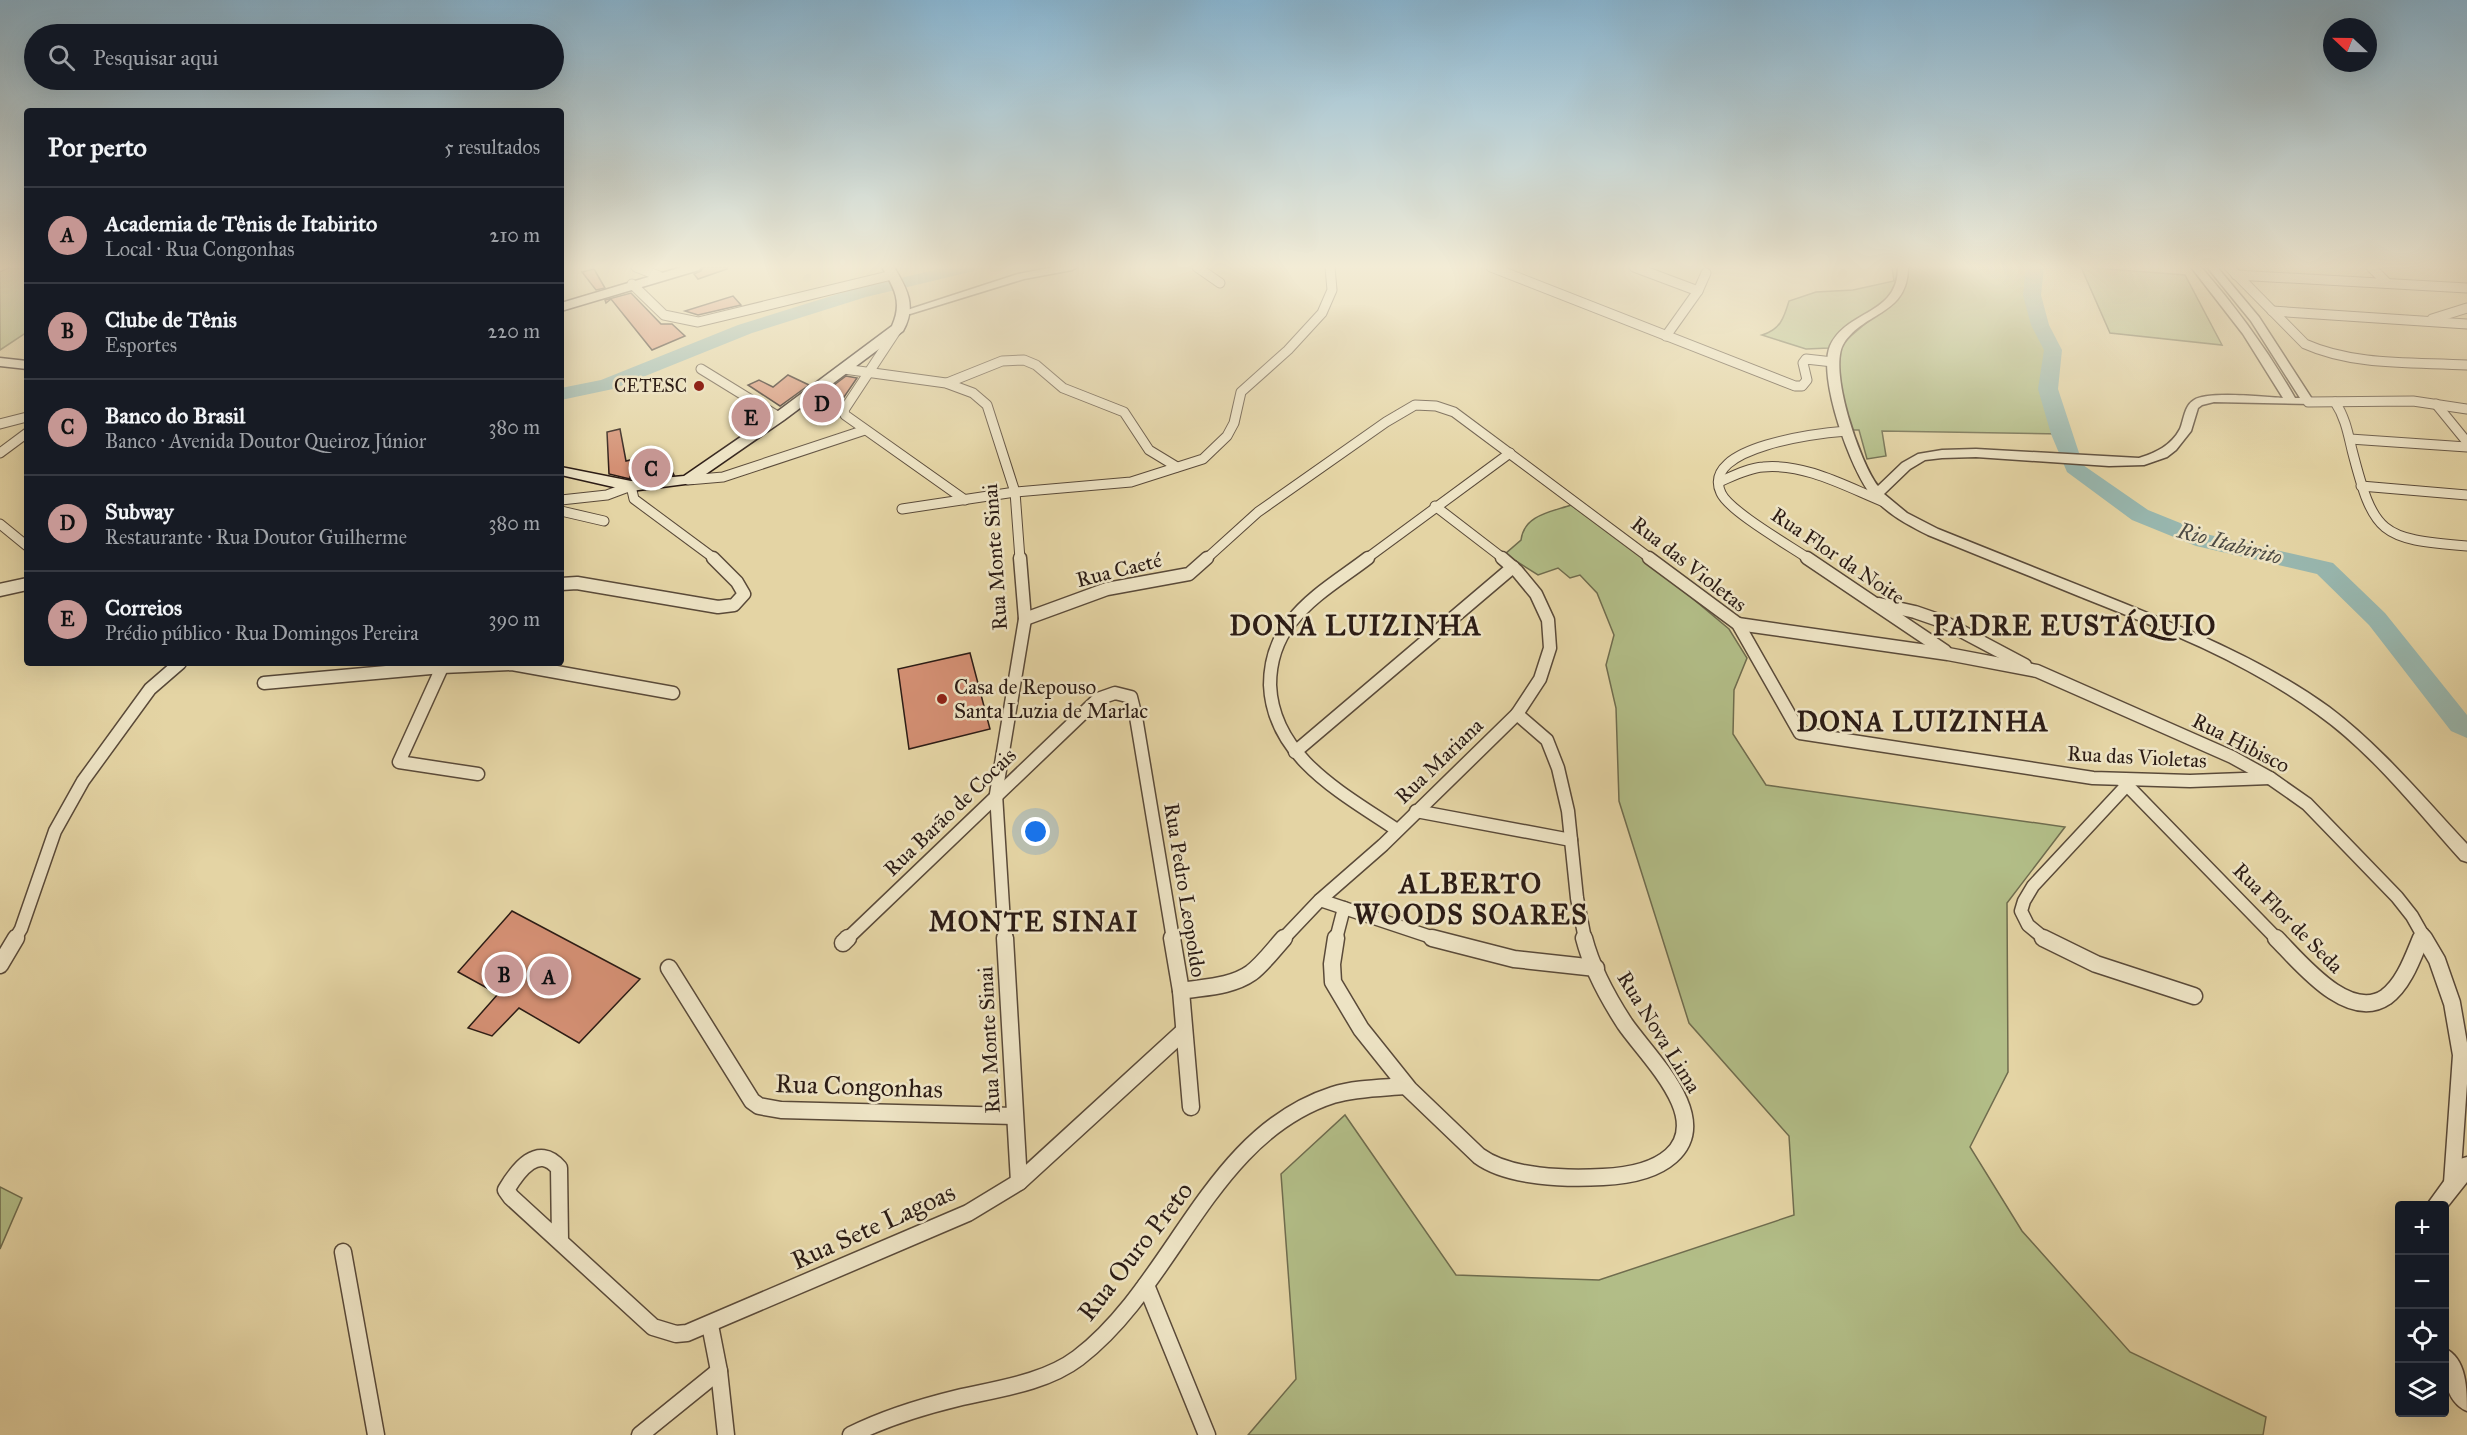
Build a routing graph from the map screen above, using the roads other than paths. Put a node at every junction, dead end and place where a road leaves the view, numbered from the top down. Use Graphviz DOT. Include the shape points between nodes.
graph roads {
  1 [pos="890,334"];
  2 [pos="894,334"];
  3 [pos="1301,334"];
  4 [pos="1661,334"];
  5 [pos="1846,334"];
  6 [pos="2249,334"];
  7 [pos="2265,334"];
  8 [pos="2295,334"];
  9 [pos="1666,336"];
  10 [pos="0,362"];
  11 [pos="1833,362"];
  12 [pos="24,365"];
  13 [pos="2467,365"];
  14 [pos="701,369"];
  15 [pos="844,369"];
  16 [pos="871,372"];
  17 [pos="946,382"];
  18 [pos="2291,402"];
  19 [pos="2308,402"];
  20 [pos="2335,402"];
  21 [pos="2436,404"];
  22 [pos="2467,409"];
  23 [pos="779,417"];
  24 [pos="24,418"];
  25 [pos="0,425"];
  26 [pos="24,430"];
  27 [pos="865,430"];
  28 [pos="1847,431"];
  29 [pos="24,433"];
  30 [pos="2350,439"];
  31 [pos="2467,441"];
  32 [pos="2467,447"];
  33 [pos="0,453"];
  34 [pos="1510,453"];
  35 [pos="1177,467"];
  36 [pos="564,472"];
  37 [pos="688,480"];
  38 [pos="1719,482"];
  39 [pos="631,486"];
  40 [pos="2361,486"];
  41 [pos="1015,492"];
  42 [pos="2467,495"];
  43 [pos="1881,498"];
  44 [pos="564,500"];
  45 [pos="965,500"];
  46 [pos="1435,506"];
  47 [pos="902,509"];
  48 [pos="564,512"];
  49 [pos="604,521"];
  50 [pos="0,524"];
  51 [pos="24,544"];
  52 [pos="2464,547"];
  53 [pos="1514,567"];
  54 [pos="1190,574"];
  55 [pos="564,584"];
  56 [pos="24,585"];
  57 [pos="0,590"];
  58 [pos="1871,602"];
  59 [pos="1025,619"];
  60 [pos="1738,624"];
  61 [pos="1948,654"];
  62 [pos="177,666"];
  63 [pos="433,666"];
  64 [pos="443,666"];
  65 [pos="523,666"];
  66 [pos="2037,671"];
  67 [pos="264,683"];
  68 [pos="673,693"];
  69 [pos="1116,693"];
  70 [pos="1516,714"];
  71 [pos="1295,753"];
  72 [pos="478,774"];
  73 [pos="2270,778"];
  74 [pos="2125,782"];
  75 [pos="996,794"];
  76 [pos="1416,811"];
  77 [pos="1397,830"];
  78 [pos="1571,840"];
  79 [pos="2467,855"];
  80 [pos="1320,900"];
  81 [pos="1344,908"];
  82 [pos="2423,934"];
  83 [pos="843,943"];
  84 [pos="0,965"];
  85 [pos="669,968"];
  86 [pos="1596,968"];
  87 [pos="1181,991"];
  88 [pos="2194,996"];
  89 [pos="1184,1031"];
  90 [pos="2464,1054"];
  91 [pos="1405,1086"];
  92 [pos="1191,1107"];
  93 [pos="1014,1116"];
  94 [pos="2467,1166"];
  95 [pos="1019,1182"];
  96 [pos="2452,1183"];
  97 [pos="2439,1201"];
  98 [pos="560,1240"];
  99 [pos="343,1252"];
  100 [pos="1146,1285"];
  101 [pos="710,1325"];
  102 [pos="2447,1363"];
  103 [pos="719,1371"];
  104 [pos="2467,1400"];
  105 [pos="376,1435"];
  106 [pos="640,1435"];
  107 [pos="726,1435"];
  108 [pos="850,1435"];
  109 [pos="1207,1435"];
  1 -- 15 [label="main road"];
  2 -- 16 [label="street"];
  3 -- 35 [label="street" via="1241,392 1234,423 1218,447 1203,459"];
  4 -- 9 [label="street"];
  5 -- 11 [label="street" via="1836,345"];
  6 -- 18 [label="street"];
  7 -- 19 [label="street"];
  8 -- 13 [label="street" via="2315,350"];
  9 -- 11 [label="street" via="1795,386 1802,386 1807,380 1803,363 1806,359"];
  10 -- 12 [label="main road"];
  11 -- 28 [label="street"];
  14 -- 23 [label="street"];
  15 -- 16 [label="street, Rua Monte Sinai"];
  15 -- 23 [label="main road"];
  16 -- 17 [label="street, Rua Monte Sinai"];
  16 -- 27 [label="street" via="844,410 848,419"];
  17 -- 35 [label="street" via="1002,361 1031,362 1063,388 1124,412 1143,443"];
  17 -- 41 [label="street, Rua Monte Sinai" via="973,393 987,405"];
  18 -- 19 [label="street"];
  18 -- 43 [label="street" via="2198,402 2185,431 2163,454 2140,462 1942,453 1906,466"];
  19 -- 20 [label="street"];
  20 -- 21 [label="street" via="2390,400"];
  20 -- 30 [label="street"];
  21 -- 22 [label="street"];
  21 -- 31 [label="street"];
  23 -- 37 [label="main road"];
  24 -- 25 [label="street"];
  25 -- 26 [label="street"];
  27 -- 37 [label="street" via="723,477"];
  27 -- 45 [label="street"];
  28 -- 38 [label="street" via="1782,440 1746,453 1724,468"];
  28 -- 43 [label="street" via="1858,466"];
  29 -- 33 [label="street"];
  30 -- 32 [label="street"];
  30 -- 40 [label="street"];
  34 -- 46 [label="street"];
  34 -- 54 [label="street, Rua das Violetas" via="1454,412 1415,405 1258,512"];
  34 -- 60 [label="street, Rua das Violetas"];
  35 -- 41 [label="street" via="1131,482"];
  36 -- 39 [label="main road"];
  37 -- 39 [label="main road"];
  38 -- 43 [label="street" via="1749,470 1770,467 1818,477"];
  38 -- 58 [label="street, Rua Flor da Noite" via="1720,494 1731,506"];
  39 -- 44 [label="street" via="607,495"];
  39 -- 55 [label="street" via="634,499 730,574 744,594 741,600 735,605 718,607 577,582"];
  40 -- 42 [label="street"];
  40 -- 52 [label="street" via="2376,522 2391,535"];
  41 -- 45 [label="street"];
  41 -- 59 [label="street, Rua Monte Sinai"];
  43 -- 79 [label="street" via="1907,519 1933,532 2182,633 2276,681 2323,711 2363,745"];
  45 -- 47 [label="street"];
  46 -- 53 [label="street, Rua Mariana"];
  46 -- 71 [label="street" via="1302,608 1284,631 1269,676 1283,735"];
  48 -- 49 [label="street"];
  50 -- 51 [label="street"];
  53 -- 70 [label="street, Rua Mariana" via="1543,605 1551,636 1549,661 1542,679"];
  53 -- 71 [label="street"];
  54 -- 59 [label="street, Rua Caeté" via="1107,589"];
  56 -- 57 [label="street"];
  58 -- 61 [label="street, Rua Flor da Noite"];
  58 -- 66 [label="street" via="1944,622"];
  59 -- 75 [label="street, Rua Monte Sinai"];
  60 -- 61 [label="street, Rua Hibisco"];
  60 -- 74 [label="street, Rua das Violetas" via="1800,733"];
  61 -- 66 [label="street, Rua Hibisco"];
  62 -- 84 [label="street" via="150,689 83,781 55,831 21,929"];
  63 -- 67 [label="street"];
  64 -- 72 [label="street" via="399,762"];
  65 -- 68 [label="street"];
  66 -- 73 [label="street, Rua Hibisco" via="2232,757"];
  69 -- 75 [label="street, Rua Barão de Cocais" via="1098,699"];
  69 -- 87 [label="street, Rua Pedro Leopoldo" via="1131,697 1136,717"];
  70 -- 76 [label="street, Rua Mariana"];
  70 -- 78 [label="street, Rua Nova Lima" via="1551,746 1569,811"];
  71 -- 77 [label="street" via="1331,785"];
  73 -- 74 [label="street, Rua das Violetas"];
  73 -- 82 [label="street, Rua Hibisco" via="2307,804 2397,897"];
  74 -- 82 [label="street, Rua Flor de Seda" via="2319,982 2341,997 2367,1004 2385,1000 2405,976"];
  74 -- 88 [label="street" via="2033,886 2021,911 2036,933 2058,948 2114,971"];
  75 -- 83 [label="street, Rua Barão de Cocais"];
  75 -- 93 [label="street, Rua Monte Sinai"];
  76 -- 77 [label="street, Rua Mariana"];
  76 -- 78 [label="street"];
  77 -- 80 [label="street, Rua Mariana"];
  78 -- 86 [label="street, Rua Nova Lima" via="1579,913"];
  80 -- 81 [label="street"];
  80 -- 87 [label="street, Rua Mariana" via="1244,978"];
  81 -- 86 [label="street" via="1488,954"];
  81 -- 91 [label="street" via="1332,962 1333,980 1362,1033"];
  82 -- 90 [label="street, Rua Hibisco" via="2452,1003"];
  85 -- 93 [label="street, Rua Congonhas" via="752,1101 759,1106 781,1110"];
  86 -- 91 [label="street, Rua Nova Lima" via="1626,1026 1668,1083 1683,1111 1685,1140 1672,1158 1660,1166 1619,1175 1563,1177 1527,1174 1486,1162"];
  87 -- 89 [label="street, Rua Pedro Leopoldo"];
  89 -- 92 [label="street, Rua Pedro Leopoldo"];
  89 -- 95 [label="street, Rua Sete Lagoas"];
  90 -- 96 [label="street, Rua Hibisco"];
  91 -- 100 [label="street, Rua Ouro Preto" via="1331,1095 1271,1128 1226,1175"];
  93 -- 95 [label="street, Rua Monte Sinai"];
  94 -- 96 [label="street"];
  95 -- 101 [label="street, Rua Sete Lagoas" via="968,1213"];
  96 -- 97 [label="street"];
  98 -- 98 [label="street, Rua Sete Lagoas" via="507,1190 517,1171 533,1159 544,1157 556,1162 559,1168"];
  98 -- 101 [label="street, Rua Sete Lagoas" via="652,1327 676,1334"];
  99 -- 105 [label="street"];
  100 -- 108 [label="street, Rua Ouro Preto" via="1077,1359 1030,1381 924,1407"];
  100 -- 109 [label="street"];
  101 -- 103 [label="street"];
  102 -- 104 [label="street"];
  103 -- 106 [label="street"];
  103 -- 107 [label="street"];
}
